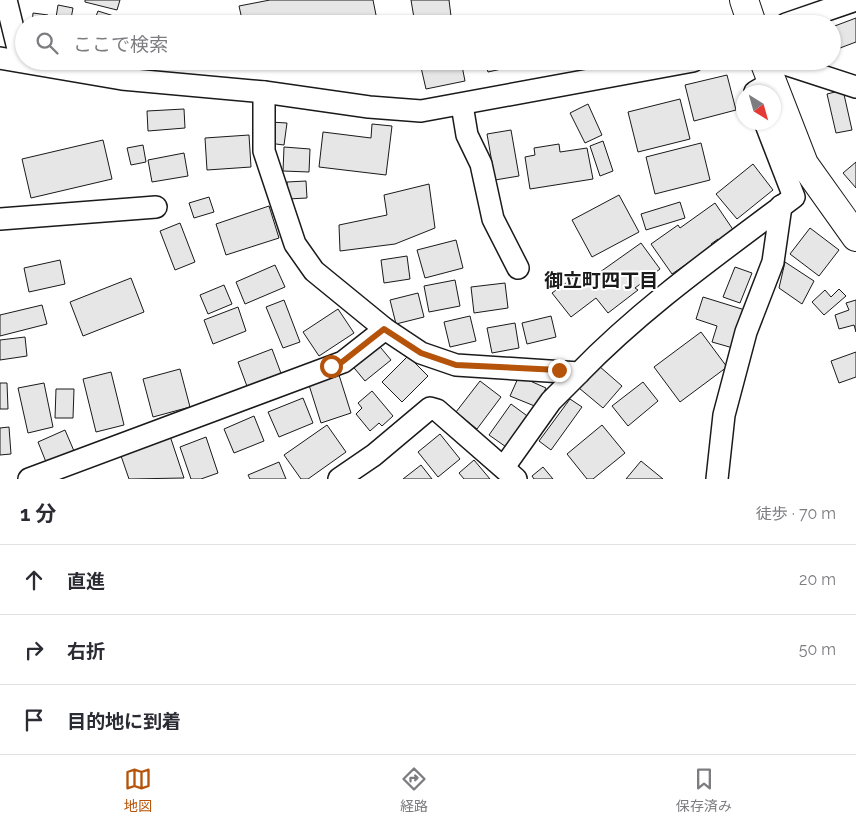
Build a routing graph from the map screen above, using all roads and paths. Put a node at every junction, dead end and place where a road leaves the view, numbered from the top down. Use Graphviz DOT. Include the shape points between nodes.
graph roads {
  1 [pos="6,0"];
  2 [pos="744,0"];
  3 [pos="856,0"];
  4 [pos="749,15"];
  5 [pos="812,15"];
  6 [pos="15,37"];
  7 [pos="0,58"];
  8 [pos="15,60"];
  9 [pos="72,70"];
  10 [pos="645,70"];
  11 [pos="767,74"];
  12 [pos="856,87"];
  13 [pos="264,92"];
  14 [pos="462,104"];
  15 [pos="768,130"];
  16 [pos="781,206"];
  17 [pos="156,207"];
  18 [pos="0,218"];
  19 [pos="856,238"];
  20 [pos="518,268"];
  21 [pos="384,329"];
  22 [pos="579,373"];
  23 [pos="510,473"];
  24 [pos="29,479"];
  25 [pos="339,479"];
  26 [pos="717,479"];
  1 -- 6 [label="street"];
  2 -- 4 [label="main road"];
  3 -- 5 [label="street"];
  7 -- 8 [label="street"];
  9 -- 13 [label="street" via="122,79"];
  10 -- 14 [label="street"];
  11 -- 12 [label="street"];
  11 -- 19 [label="main road" via="804,164"];
  13 -- 14 [label="street" via="421,111"];
  13 -- 21 [label="street" via="264,151 295,244 314,271"];
  14 -- 20 [label="street" via="467,135 481,164 493,219"];
  15 -- 16 [label="street" via="794,197"];
  16 -- 22 [label="street" via="657,300"];
  16 -- 26 [label="street" via="773,262 746,332 724,416"];
  17 -- 18 [label="street"];
  21 -- 22 [label="street" via="421,353 456,365"];
  21 -- 24 [label="street" via="337,364"];
  22 -- 23 [label="street" via="551,401"];
  23 -- 25 [label="street" via="438,410 430,408 374,455"];
}
